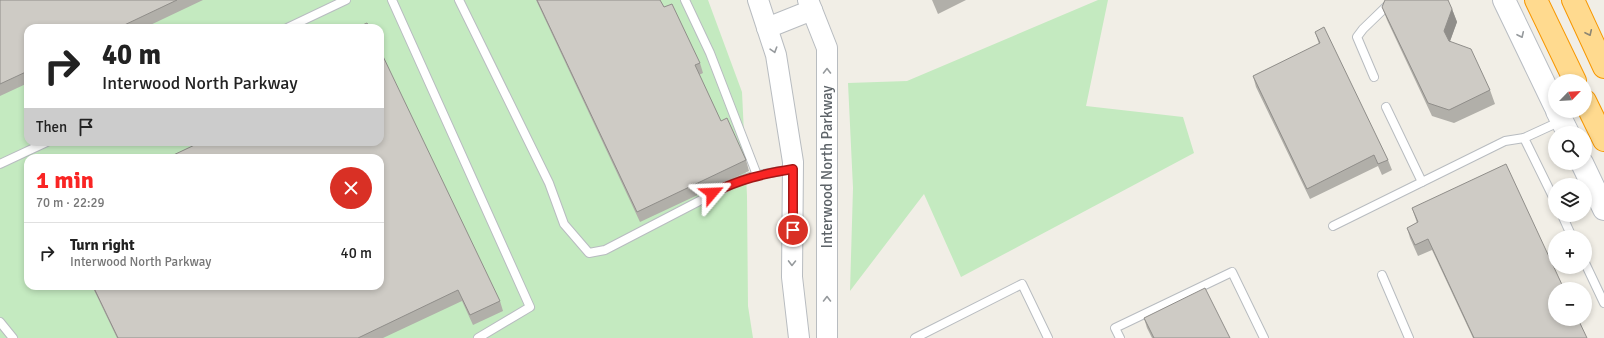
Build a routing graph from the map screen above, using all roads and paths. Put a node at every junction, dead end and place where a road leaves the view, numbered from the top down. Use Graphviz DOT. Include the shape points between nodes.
graph roads {
  1 [pos="346,0"];
  2 [pos="392,0"];
  3 [pos="459,0"];
  4 [pos="685,0"];
  5 [pos="758,0"];
  6 [pos="1393,0"];
  7 [pos="1504,0"];
  8 [pos="1573,0"];
  9 [pos="810,5"];
  10 [pos="1540,8"];
  11 [pos="295,24"];
  12 [pos="767,28"];
  13 [pos="1604,67"];
  14 [pos="1572,74"];
  15 [pos="1374,77"];
  16 [pos="1548,91"];
  17 [pos="1386,107"];
  18 [pos="1592,115"];
  19 [pos="1561,118"];
  20 [pos="1524,138"];
  21 [pos="1604,140"];
  22 [pos="38,146"];
  23 [pos="0,164"];
  24 [pos="793,169"];
  25 [pos="1585,170"];
  26 [pos="757,175"];
  27 [pos="1422,182"];
  28 [pos="1548,187"];
  29 [pos="1604,209"];
  30 [pos="1333,226"];
  31 [pos="1590,274"];
  32 [pos="1382,275"];
  33 [pos="1604,303"];
  34 [pos="0,322"];
  35 [pos="13,338"];
  36 [pos="478,338"];
  37 [pos="799,338"];
  38 [pos="827,338"];
  39 [pos="915,338"];
  40 [pos="1048,338"];
  41 [pos="1120,338"];
  42 [pos="1264,338"];
  43 [pos="1409,338"];
  1 -- 11 [label="lane"];
  2 -- 36 [label="lane" via="530,308"];
  3 -- 26 [label="lane" via="549,183 564,224 589,253 605,250 701,198 734,182"];
  4 -- 26 [label="lane" via="710,54"];
  5 -- 12 [label="street"];
  6 -- 15 [label="lane" via="1357,37"];
  7 -- 16 [label="main road, one-way"];
  8 -- 13 [label="highway, one-way"];
  9 -- 12 [label="street"];
  38 -- 9 [label="street, Interwood North Parkway, one-way" via="826,48"];
  10 -- 14 [label="highway"];
  12 -- 24 [label="street, one-way" via="776,55"];
  17 -- 27 [label="lane"];
  18 -- 21 [label="highway"];
  19 -- 20 [label="lane"];
  20 -- 27 [label="lane" via="1505,141"];
  20 -- 28 [label="lane"];
  22 -- 23 [label="lane"];
  24 -- 26 [label="lane"];
  24 -- 37 [label="street, one-way" via="792,277"];
  25 -- 29 [label="main road"];
  27 -- 30 [label="lane"];
  31 -- 33 [label="lane"];
  32 -- 43 [label="lane"];
  34 -- 35 [label="lane"];
  39 -- 40 [label="lane" via="1022,284"];
  41 -- 42 [label="lane" via="1115,328 1232,272"];
}
